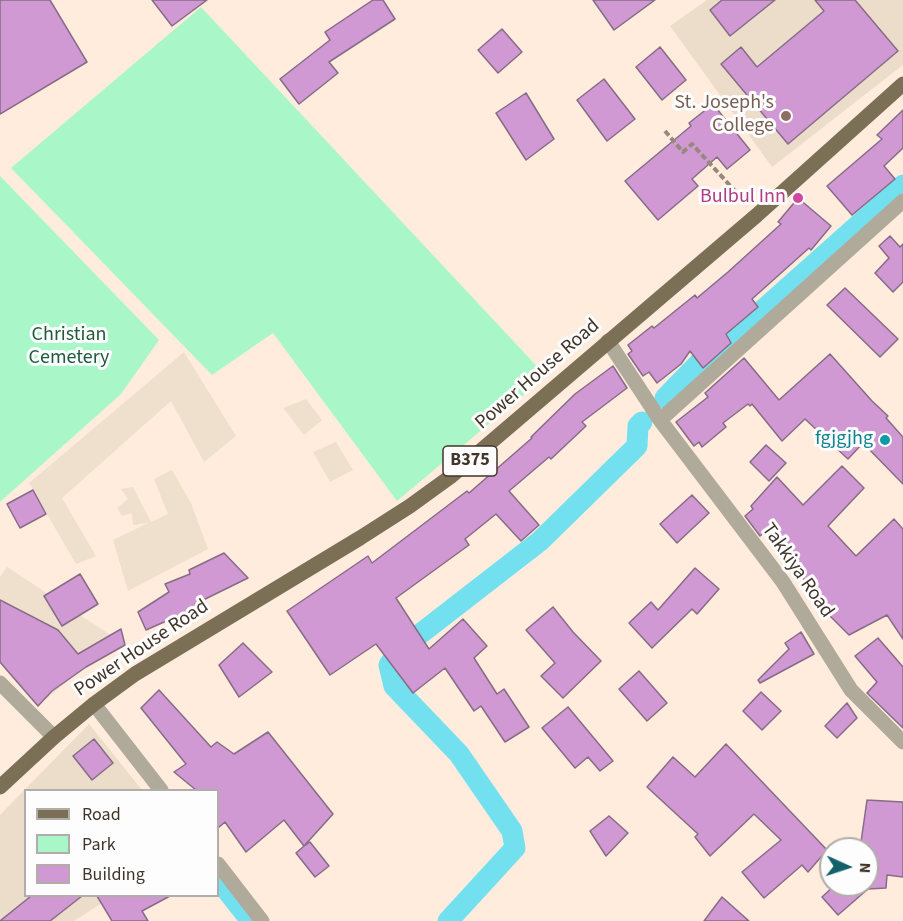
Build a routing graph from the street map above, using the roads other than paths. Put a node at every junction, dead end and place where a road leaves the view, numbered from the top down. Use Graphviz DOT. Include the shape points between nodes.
graph roads {
  1 [pos="903,84"];
  2 [pos="903,201"];
  3 [pos="608,341"];
  4 [pos="660,420"];
  5 [pos="0,683"];
  6 [pos="94,704"];
  7 [pos="54,737"];
  8 [pos="903,742"];
  9 [pos="0,787"];
  10 [pos="160,789"];
  11 [pos="219,865"];
  12 [pos="261,921"];
  1 -- 3 [label="main road, Power House Road / B375"];
  2 -- 4 [label="street"];
  3 -- 4 [label="street, Takkiya Road"];
  3 -- 6 [label="main road, Power House Road / B375" via="481,452 410,506 172,650"];
  4 -- 8 [label="street, Takkiya Road" via="783,582 851,690"];
  5 -- 7 [label="street"];
  6 -- 7 [label="main road, Power House Road / B375"];
  6 -- 10 [label="street"];
  7 -- 9 [label="main road, Power House Road / B375"];
  11 -- 12 [label="street"];
}
